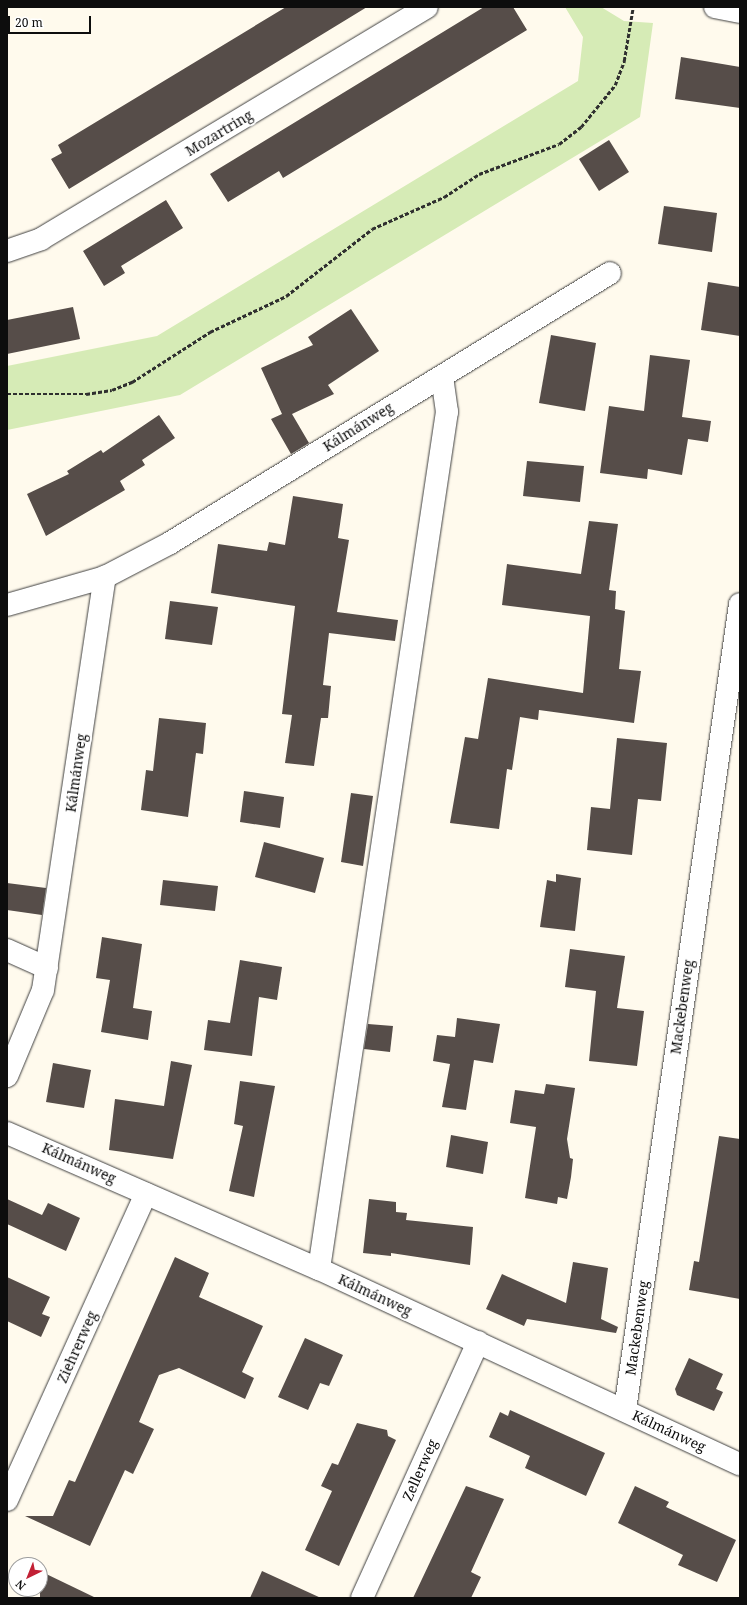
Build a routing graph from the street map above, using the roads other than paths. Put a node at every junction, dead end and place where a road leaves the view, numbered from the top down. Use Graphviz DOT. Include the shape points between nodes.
graph roads {
  1 [pos="427,7"];
  2 [pos="715,7"];
  3 [pos="740,12"];
  4 [pos="7,251"];
  5 [pos="610,274"];
  6 [pos="442,376"];
  7 [pos="105,577"];
  8 [pos="740,604"];
  9 [pos="7,605"];
  10 [pos="7,950"];
  11 [pos="47,968"];
  12 [pos="7,1076"];
  13 [pos="7,1132"];
  14 [pos="146,1194"];
  15 [pos="319,1270"];
  16 [pos="478,1342"];
  17 [pos="625,1410"];
  18 [pos="740,1464"];
  19 [pos="7,1500"];
  20 [pos="362,1598"];
  1 -- 4 [label="street, Mozartring" via="41,239"];
  2 -- 3 [label="street"];
  5 -- 6 [label="street, Kálmánweg"];
  6 -- 7 [label="street, Kálmánweg" via="170,543"];
  6 -- 15 [label="street" via="447,412"];
  7 -- 9 [label="street, Kálmánweg"];
  7 -- 11 [label="street, Kálmánweg"];
  8 -- 17 [label="street, Mackebenweg"];
  10 -- 11 [label="street"];
  11 -- 12 [label="street, Kálmánweg" via="43,990"];
  13 -- 14 [label="street, Kálmánweg"];
  14 -- 15 [label="street, Kálmánweg"];
  14 -- 19 [label="street, Ziehrerweg"];
  15 -- 16 [label="street, Kálmánweg"];
  16 -- 17 [label="street, Kálmánweg"];
  16 -- 20 [label="street, Zellerweg"];
  17 -- 18 [label="street, Kálmánweg"];
}
